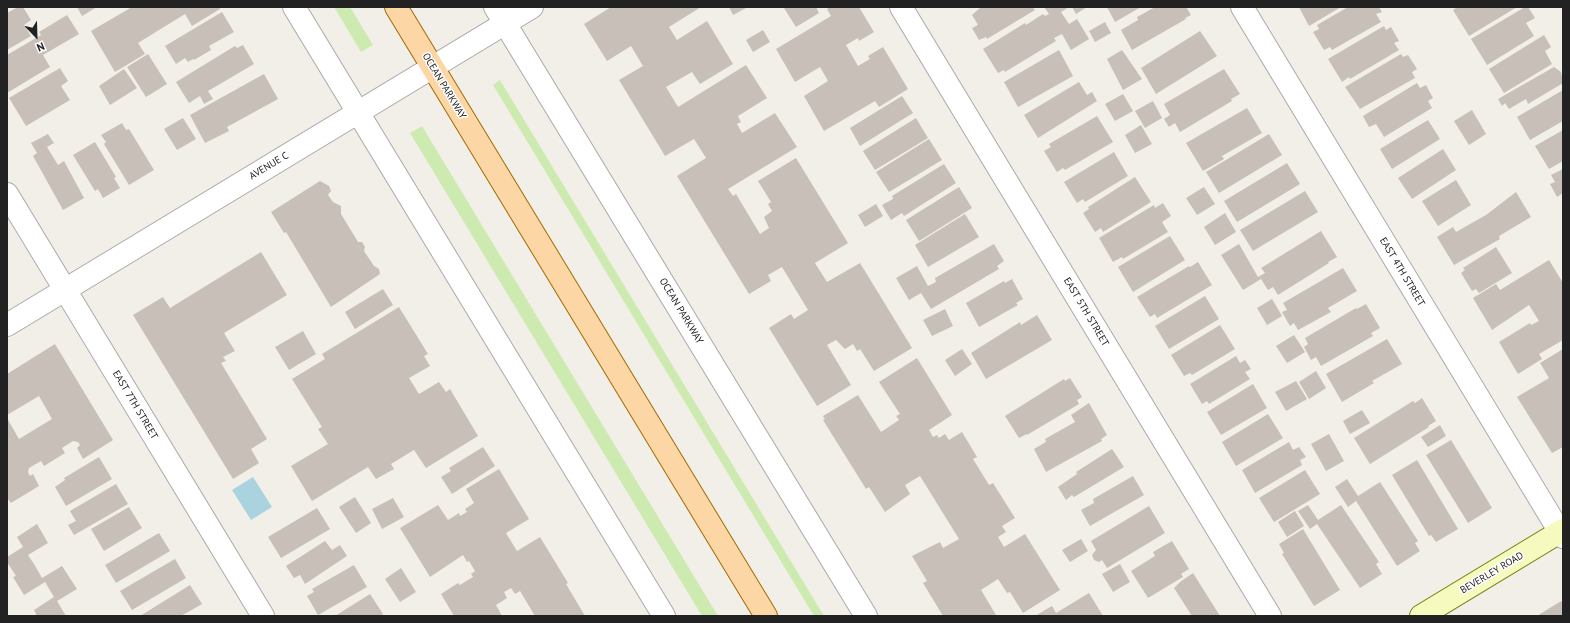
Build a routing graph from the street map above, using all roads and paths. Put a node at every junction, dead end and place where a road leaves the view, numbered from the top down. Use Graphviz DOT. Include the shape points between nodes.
graph roads {
  1 [pos="294,7"];
  2 [pos="396,7"];
  3 [pos="532,7"];
  4 [pos="901,7"];
  5 [pos="1242,7"];
  6 [pos="500,15"];
  7 [pos="433,67"];
  8 [pos="358,113"];
  9 [pos="7,194"];
  10 [pos="65,290"];
  11 [pos="7,325"];
  12 [pos="1562,533"];
  13 [pos="263,616"];
  14 [pos="664,616"];
  15 [pos="766,616"];
  16 [pos="866,616"];
  17 [pos="1270,616"];
  18 [pos="1422,616"];
  1 -- 8 [label="street"];
  2 -- 7 [label="main road, OCEAN PARKWAY"];
  3 -- 6 [label="street, AVENUE C"];
  4 -- 17 [label="street, EAST 5TH STREET"];
  5 -- 12 [label="street, EAST 4TH STREET"];
  6 -- 7 [label="street, AVENUE C"];
  6 -- 16 [label="street, OCEAN PARKWAY"];
  7 -- 8 [label="street, AVENUE C"];
  7 -- 15 [label="main road, OCEAN PARKWAY"];
  8 -- 10 [label="street, AVENUE C"];
  8 -- 14 [label="street"];
  9 -- 10 [label="street, EAST 7TH STREET"];
  10 -- 11 [label="street, AVENUE C"];
  10 -- 13 [label="street, EAST 7TH STREET"];
  12 -- 18 [label="street, BEVERLEY ROAD"];
}
